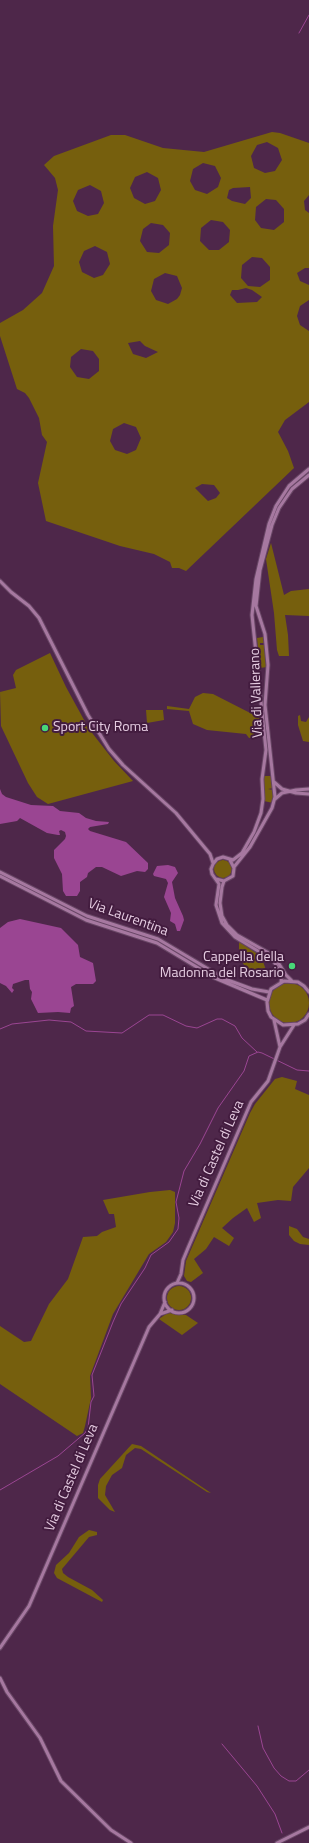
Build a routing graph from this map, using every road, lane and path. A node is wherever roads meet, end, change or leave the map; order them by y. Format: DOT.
graph roads {
  1 [pos="309,469"];
  2 [pos="309,476"];
  3 [pos="0,581"];
  4 [pos="274,782"];
  5 [pos="309,789"];
  6 [pos="291,792"];
  7 [pos="309,794"];
  8 [pos="275,800"];
  9 [pos="210,854"];
  10 [pos="219,858"];
  11 [pos="229,859"];
  12 [pos="213,864"];
  13 [pos="234,867"];
  14 [pos="0,872"];
  15 [pos="0,876"];
  16 [pos="216,879"];
  17 [pos="224,881"];
  18 [pos="292,980"];
  19 [pos="281,982"];
  20 [pos="269,992"];
  21 [pos="309,992"];
  22 [pos="267,1000"];
  23 [pos="309,1014"];
  24 [pos="274,1020"];
  25 [pos="294,1025"];
  26 [pos="280,1047"];
  27 [pos="181,1274"];
  28 [pos="177,1283"];
  29 [pos="185,1284"];
  30 [pos="165,1302"];
  31 [pos="172,1310"];
  32 [pos="160,1314"];
  33 [pos="0,1648"];
  34 [pos="0,1678"];
  35 [pos="309,1827"];
  36 [pos="131,1843"];
  37 [pos="277,1843"];
  1 -- 11 [label="street, Via di Vallerano"];
  2 -- 4 [label="street, Via di Vallerano"];
  3 -- 9 [label="street"];
  4 -- 6 [label="street"];
  4 -- 8 [label="street, Via di Vallerano"];
  5 -- 6 [label="street"];
  6 -- 7 [label="street"];
  6 -- 8 [label="street"];
  8 -- 13 [label="street, Via di Vallerano"];
  9 -- 10 [label="street"];
  9 -- 12 [label="street"];
  10 -- 11 [label="street"];
  10 -- 12 [label="street"];
  11 -- 13 [label="street"];
  12 -- 16 [label="street"];
  13 -- 17 [label="street, Via di Vallerano"];
  14 -- 20 [label="street, Via Laurentina"];
  15 -- 22 [label="street, Via Laurentina"];
  16 -- 17 [label="street"];
  16 -- 19 [label="street"];
  17 -- 18 [label="street, Via di Vallerano"];
  18 -- 19 [label="street"];
  18 -- 21 [label="street"];
  19 -- 20 [label="street"];
  20 -- 22 [label="street"];
  22 -- 24 [label="street"];
  23 -- 25 [label="street"];
  24 -- 25 [label="street"];
  24 -- 26 [label="street"];
  25 -- 26 [label="street"];
  26 -- 27 [label="street, Via di Castel di Leva"];
  27 -- 28 [label="street, Via di Castel di Leva"];
  27 -- 29 [label="street"];
  28 -- 29 [label="street"];
  28 -- 30 [label="street"];
  29 -- 31 [label="street"];
  30 -- 31 [label="street"];
  30 -- 32 [label="street, Via di Castel di Leva"];
  31 -- 32 [label="street"];
  32 -- 33 [label="street, Via di Castel di Leva"];
  34 -- 36 [label="street"];
  35 -- 37 [label="street"];
}
